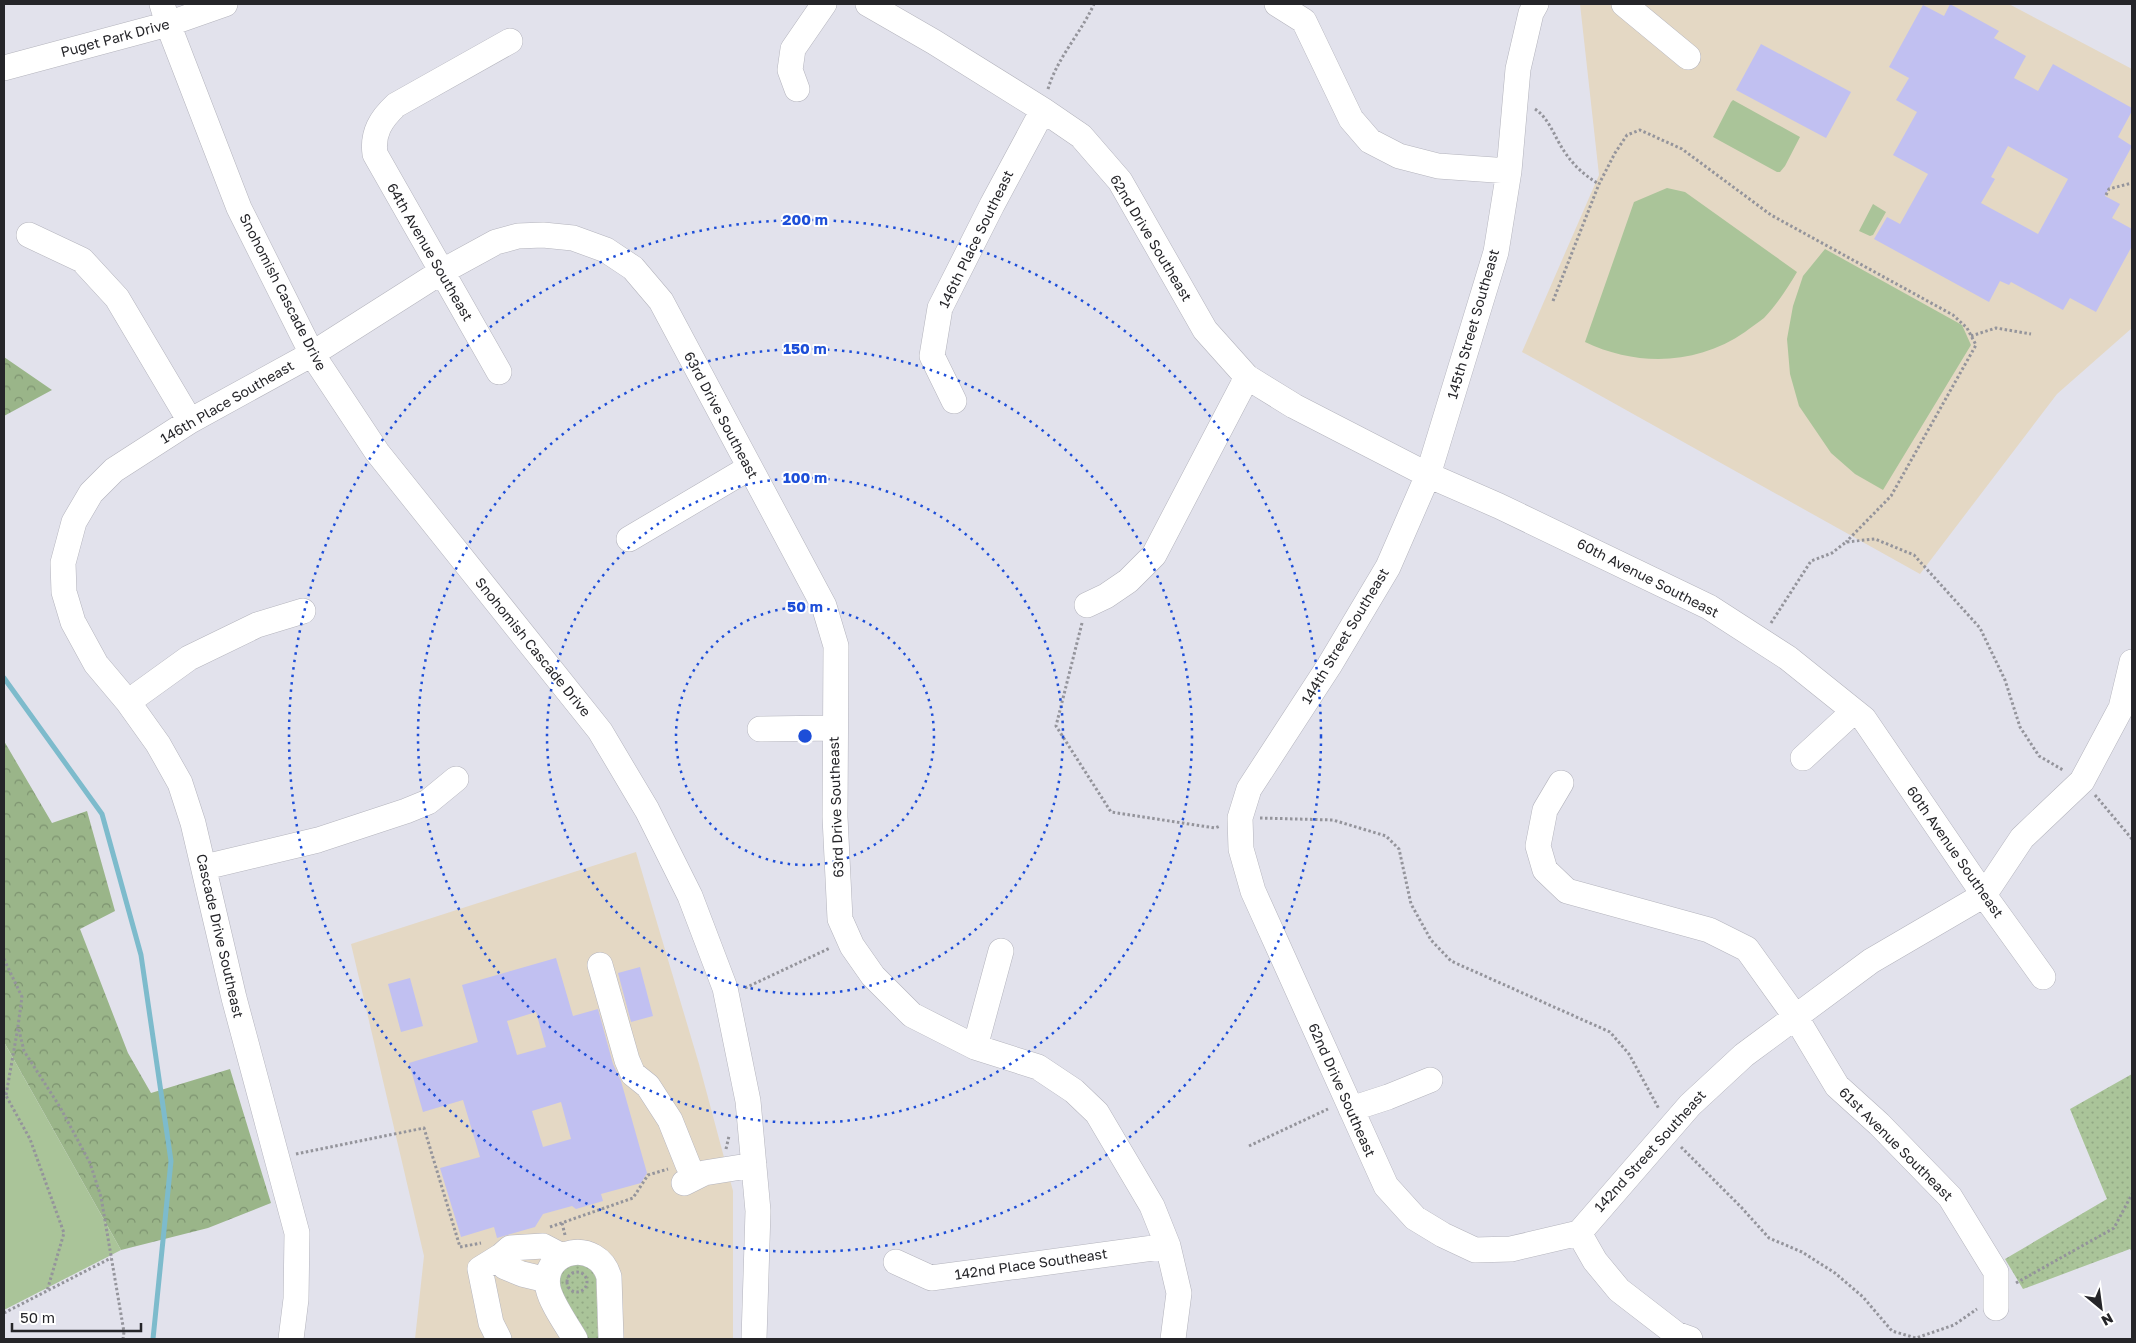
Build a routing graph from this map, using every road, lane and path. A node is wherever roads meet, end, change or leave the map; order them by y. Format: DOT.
graph roads {
  1 [pos="225,4"];
  2 [pos="824,4"];
  3 [pos="868,4"];
  4 [pos="1094,4"];
  5 [pos="1277,4"];
  6 [pos="1536,4"];
  7 [pos="1624,4"];
  8 [pos="165,14"];
  9 [pos="510,41"];
  10 [pos="1688,57"];
  11 [pos="4,68"];
  12 [pos="797,89"];
  13 [pos="1516,96"];
  14 [pos="1043,110"];
  15 [pos="1510,171"];
  16 [pos="2132,183"];
  17 [pos="1599,184"];
  18 [pos="2106,195"];
  19 [pos="30,235"];
  20 [pos="543,235"];
  21 [pos="441,272"];
  22 [pos="1554,301"];
  23 [pos="2031,334"];
  24 [pos="1971,336"];
  25 [pos="312,354"];
  26 [pos="499,372"];
  27 [pos="1247,377"];
  28 [pos="954,401"];
  29 [pos="190,421"];
  30 [pos="749,468"];
  31 [pos="1428,475"];
  32 [pos="629,539"];
  33 [pos="1846,542"];
  34 [pos="62,563"];
  35 [pos="1087,606"];
  36 [pos="303,611"];
  37 [pos="1760,640"];
  38 [pos="2132,662"];
  39 [pos="128,702"];
  40 [pos="1854,711"];
  41 [pos="834,728"];
  42 [pos="760,729"];
  43 [pos="1803,758"];
  44 [pos="456,779"];
  45 [pos="2082,780"];
  46 [pos="1561,783"];
  47 [pos="1249,789"];
  48 [pos="1240,818"];
  49 [pos="2132,840"];
  50 [pos="204,867"];
  51 [pos="1984,895"];
  52 [pos="849,940"];
  53 [pos="1000,951"];
  54 [pos="4,959"];
  55 [pos="600,965"];
  56 [pos="2044,977"];
  57 [pos="726,997"];
  58 [pos="1795,1016"];
  59 [pos="18,1026"];
  60 [pos="976,1047"];
  61 [pos="1430,1080"];
  62 [pos="5,1094"];
  63 [pos="1351,1109"];
  64 [pos="1666,1132"];
  65 [pos="751,1136"];
  66 [pos="1249,1146"];
  67 [pos="276,1152"];
  68 [pos="718,1153"];
  69 [pos="754,1165"];
  70 [pos="689,1174"];
  71 [pos="2132,1194"];
  72 [pos="544,1230"];
  73 [pos="1579,1233"];
  74 [pos="1168,1246"];
  75 [pos="495,1249"];
  76 [pos="562,1256"];
  77 [pos="111,1258"];
  78 [pos="896,1262"];
  79 [pos="547,1280"];
  80 [pos="571,1290"];
  81 [pos="47,1291"];
  82 [pos="1996,1302"];
  83 [pos="4,1313"];
  84 [pos="123,1339"];
  85 [pos="291,1339"];
  86 [pos="499,1339"];
  87 [pos="575,1339"];
  88 [pos="611,1339"];
  89 [pos="754,1339"];
  90 [pos="1172,1339"];
  91 [pos="1690,1339"];
  1 -- 8 [label="street, Puget Park Drive"];
  2 -- 12 [label="street"];
  3 -- 14 [label="street, 62nd Drive Southeast"];
  4 -- 14 [label="path"];
  5 -- 15 [label="street"];
  6 -- 13 [label="street"];
  7 -- 10 [label="street"];
  8 -- 11 [label="street, Puget Park Drive"];
  8 -- 25 [label="street, Snohomish Cascade Drive"];
  9 -- 21 [label="street, 64th Avenue Southeast"];
  13 -- 15 [label="street"];
  13 -- 17 [label="path"];
  14 -- 27 [label="street, 62nd Drive Southeast"];
  14 -- 28 [label="street, 146th Place Southeast"];
  15 -- 31 [label="street, 145th Street Southeast"];
  16 -- 18 [label="path"];
  17 -- 22 [label="path"];
  17 -- 24 [label="path"];
  19 -- 29 [label="street"];
  20 -- 21 [label="street, 146th Place Southeast"];
  20 -- 30 [label="street, 63rd Drive Southeast"];
  21 -- 25 [label="street, 146th Place Southeast"];
  21 -- 26 [label="street, 64th Avenue Southeast"];
  23 -- 24 [label="path"];
  24 -- 33 [label="path"];
  25 -- 29 [label="street, 146th Place Southeast"];
  25 -- 57 [label="street, Snohomish Cascade Drive"];
  27 -- 31 [label="street, 62nd Drive Southeast"];
  27 -- 35 [label="street"];
  29 -- 34 [label="street, 146th Place Southeast"];
  30 -- 32 [label="street"];
  30 -- 41 [label="street, 63rd Drive Southeast"];
  31 -- 37 [label="street, 60th Avenue Southeast"];
  31 -- 47 [label="street, 144th Street Southeast"];
  33 -- 37 [label="path"];
  33 -- 45 [label="path"];
  34 -- 39 [label="street, Cascade Drive Southeast"];
  35 -- 48 [label="path"];
  36 -- 39 [label="street"];
  37 -- 40 [label="street, 60th Avenue Southeast"];
  38 -- 45 [label="street"];
  39 -- 50 [label="street, Cascade Drive Southeast"];
  40 -- 43 [label="street"];
  40 -- 51 [label="street, 60th Avenue Southeast"];
  41 -- 42 [label="street"];
  41 -- 52 [label="street, 63rd Drive Southeast"];
  44 -- 50 [label="street"];
  45 -- 49 [label="path"];
  45 -- 51 [label="street"];
  46 -- 58 [label="street, 61st Avenue Southeast"];
  47 -- 48 [label="street, 62nd Drive Southeast"];
  48 -- 63 [label="street, 62nd Drive Southeast"];
  48 -- 64 [label="path"];
  50 -- 67 [label="street, Cascade Drive Southeast"];
  51 -- 56 [label="street, 60th Avenue Southeast"];
  51 -- 58 [label="street, 142nd Street Southeast"];
  52 -- 57 [label="path"];
  52 -- 60 [label="street, 63rd Drive Southeast"];
  53 -- 60 [label="street"];
  54 -- 59 [label="path"];
  55 -- 70 [label="street"];
  57 -- 65 [label="street, Snohomish Cascade Drive"];
  58 -- 64 [label="street, 142nd Street Southeast"];
  58 -- 82 [label="street, 61st Avenue Southeast"];
  59 -- 62 [label="path"];
  59 -- 77 [label="path"];
  60 -- 74 [label="street, 63rd Drive Southeast"];
  61 -- 63 [label="street"];
  62 -- 81 [label="path"];
  63 -- 66 [label="path"];
  63 -- 73 [label="street, 62nd Drive Southeast"];
  64 -- 73 [label="street, 142nd Street Southeast"];
  64 -- 82 [label="path"];
  65 -- 68 [label="path"];
  65 -- 69 [label="street, Snohomish Cascade Drive"];
  67 -- 75 [label="path"];
  67 -- 85 [label="street, Cascade Drive Southeast"];
  69 -- 70 [label="street"];
  69 -- 89 [label="street, Snohomish Cascade Drive"];
  70 -- 72 [label="path"];
  71 -- 82 [label="path"];
  73 -- 91 [label="street"];
  74 -- 78 [label="street, 142nd Place Southeast"];
  74 -- 90 [label="street, 63rd Drive Southeast"];
  75 -- 76 [label="street"];
  75 -- 79 [label="street"];
  75 -- 86 [label="street"];
  76 -- 79 [label="street"];
  76 -- 88 [label="street"];
  77 -- 81 [label="path"];
  77 -- 84 [label="path"];
  79 -- 87 [label="street"];
  80 -- 80 [label="path"];
  81 -- 83 [label="path"];
}
